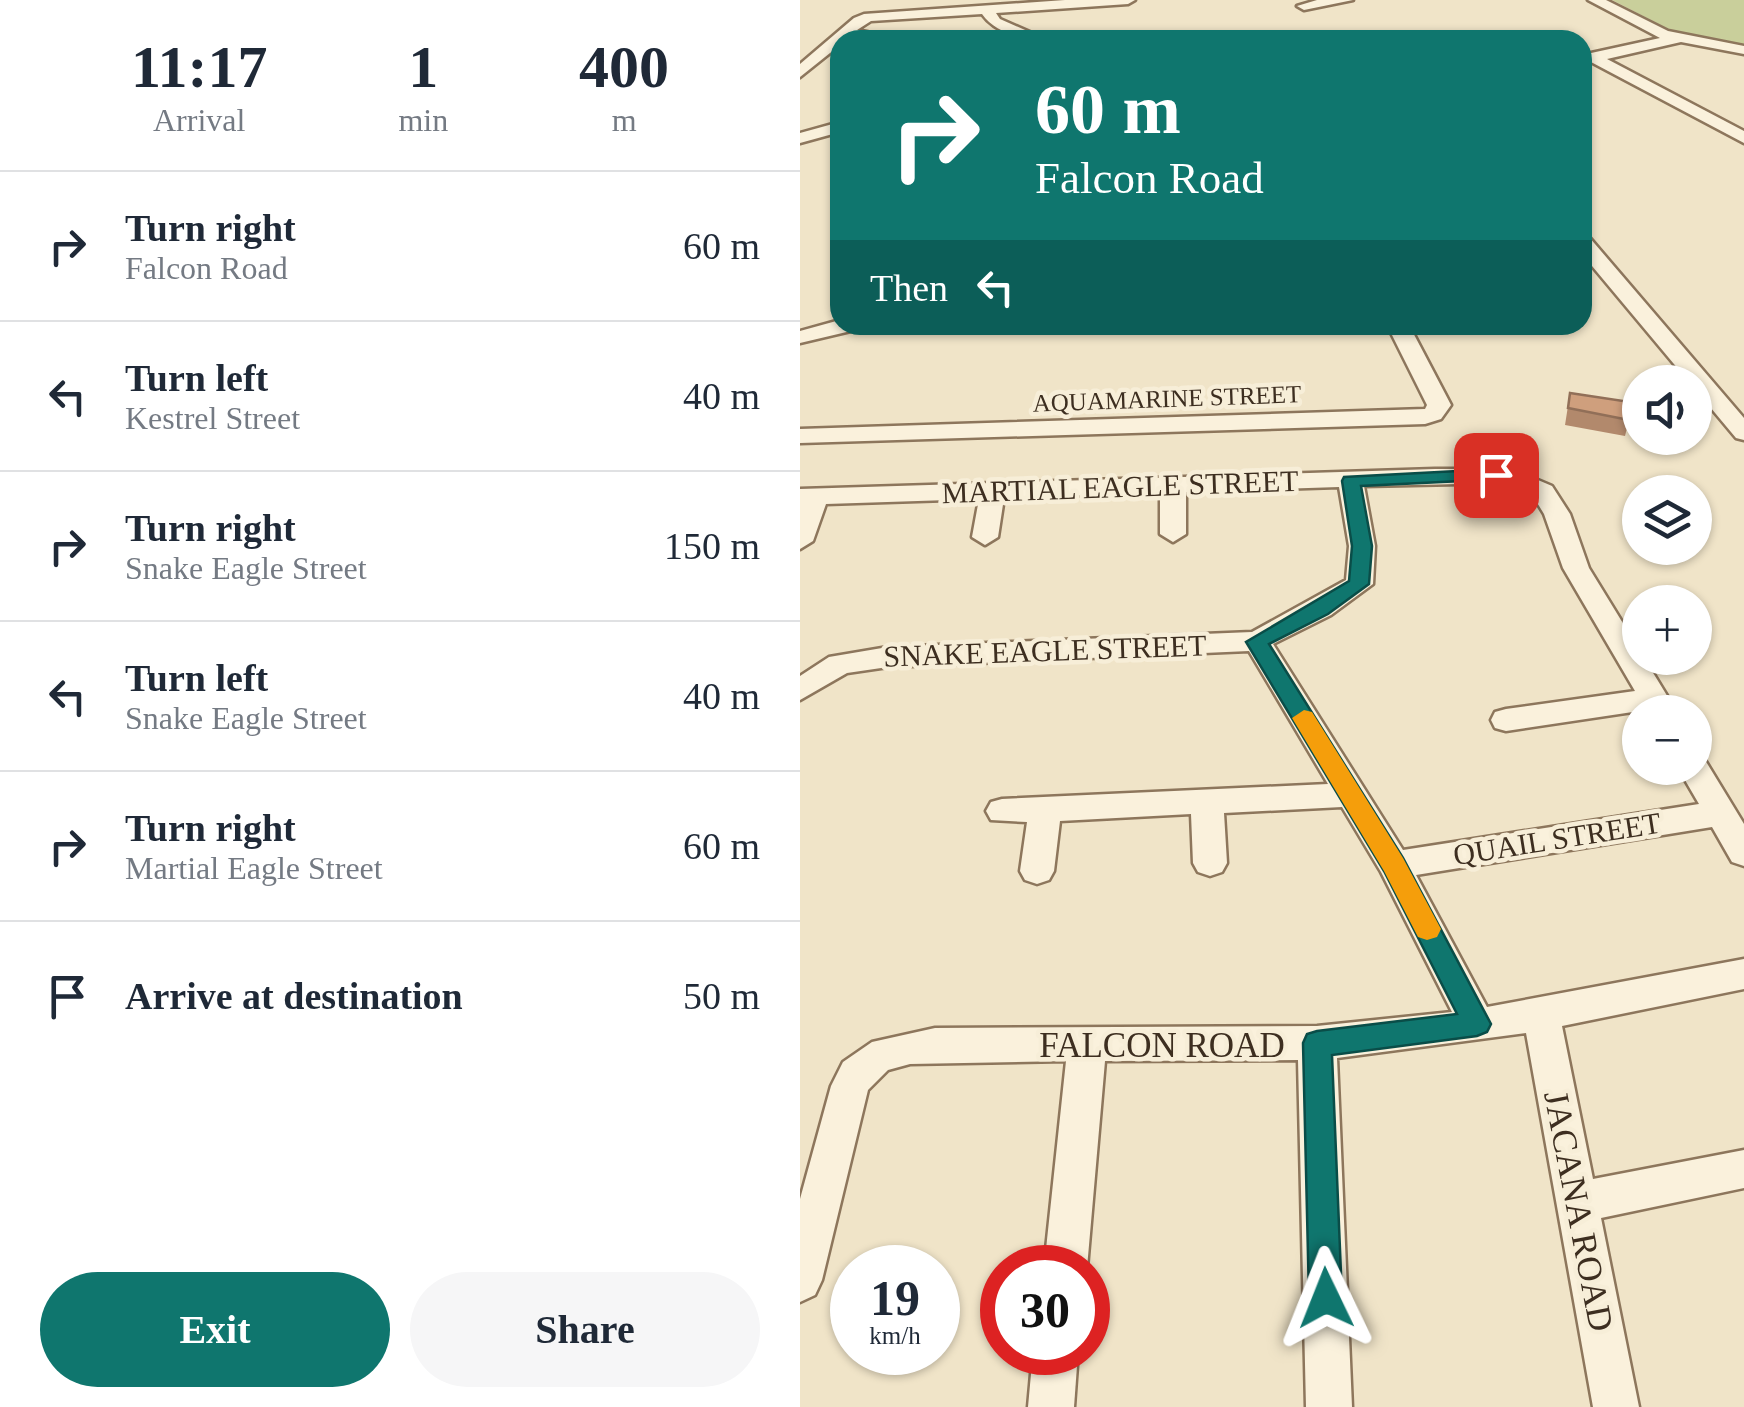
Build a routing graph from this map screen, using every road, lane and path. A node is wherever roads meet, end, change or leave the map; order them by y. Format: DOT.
graph roads {
  1 [pos="1128,0"];
  2 [pos="1346,0"];
  3 [pos="1596,0"];
  4 [pos="1096,2"];
  5 [pos="931,6"];
  6 [pos="1304,6"];
  7 [pos="986,10"];
  8 [pos="1116,19"];
  9 [pos="850,30"];
  10 [pos="1016,30"];
  11 [pos="1677,39"];
  12 [pos="830,47"];
  13 [pos="1744,50"];
  14 [pos="1592,58"];
  15 [pos="1592,61"];
  16 [pos="800,72"];
  17 [pos="830,130"];
  18 [pos="800,138"];
  19 [pos="1744,138"];
  20 [pos="1592,253"];
  21 [pos="830,329"];
  22 [pos="1403,335"];
  23 [pos="800,337"];
  24 [pos="1744,433"];
  25 [pos="800,436"];
  26 [pos="1351,481"];
  27 [pos="1173,485"];
  28 [pos="993,491"];
  29 [pos="808,497"];
  30 [pos="1173,534"];
  31 [pos="986,537"];
  32 [pos="800,541"];
  33 [pos="1256,642"];
  34 [pos="800,690"];
  35 [pos="1651,695"];
  36 [pos="1622,709"];
  37 [pos="1506,720"];
  38 [pos="1704,785"];
  39 [pos="1352,795"];
  40 [pos="1207,803"];
  41 [pos="1045,808"];
  42 [pos="1002,811"];
  43 [pos="1720,813"];
  44 [pos="1744,853"];
  45 [pos="1210,863"];
  46 [pos="1394,865"];
  47 [pos="1036,871"];
  48 [pos="1744,974"];
  49 [pos="1542,1014"];
  50 [pos="1477,1024"];
  51 [pos="1317,1043"];
  52 [pos="1087,1046"];
  53 [pos="1744,1169"];
  54 [pos="1578,1202"];
  55 [pos="1067,1245"];
  56 [pos="800,1280"];
  57 [pos="1054,1375"];
  58 [pos="1051,1407"];
  59 [pos="1330,1407"];
  60 [pos="1616,1407"];
  1 -- 4 [label="street"];
  2 -- 6 [label="street"];
  3 -- 11 [label="street"];
  4 -- 7 [label="street"];
  4 -- 8 [label="street"];
  5 -- 7 [label="street"];
  5 -- 9 [label="street"];
  7 -- 10 [label="street"];
  11 -- 13 [label="street"];
  11 -- 14 [label="street"];
  12 -- 16 [label="street"];
  15 -- 19 [label="street"];
  17 -- 18 [label="street"];
  20 -- 24 [label="street"];
  21 -- 23 [label="street"];
  22 -- 25 [label="street, AQUAMARINE STREET"];
  26 -- 27 [label="street, MARTIAL EAGLE STREET"];
  26 -- 33 [label="street, SNAKE EAGLE STREET"];
  26 -- 35 [label="street, MARTIAL EAGLE STREET"];
  27 -- 28 [label="street, MARTIAL EAGLE STREET"];
  27 -- 30 [label="street"];
  28 -- 29 [label="street, MARTIAL EAGLE STREET"];
  28 -- 31 [label="street"];
  29 -- 32 [label="street"];
  33 -- 34 [label="street, SNAKE EAGLE STREET"];
  33 -- 39 [label="street"];
  36 -- 37 [label="street"];
  38 -- 43 [label="street"];
  39 -- 40 [label="street"];
  39 -- 46 [label="street"];
  40 -- 41 [label="street"];
  40 -- 45 [label="street"];
  41 -- 42 [label="street"];
  41 -- 47 [label="street"];
  43 -- 44 [label="street"];
  43 -- 46 [label="street, QUAIL STREET"];
  46 -- 50 [label="street"];
  48 -- 49 [label="street, FALCON ROAD"];
  49 -- 50 [label="street, FALCON ROAD"];
  49 -- 54 [label="street, JACANA ROAD"];
  50 -- 51 [label="street, FALCON ROAD"];
  51 -- 52 [label="street, FALCON ROAD"];
  51 -- 59 [label="street"];
  52 -- 55 [label="street"];
  52 -- 56 [label="street, FALCON ROAD"];
  53 -- 54 [label="street"];
  54 -- 60 [label="street, JACANA ROAD"];
  57 -- 58 [label="street"];
}
